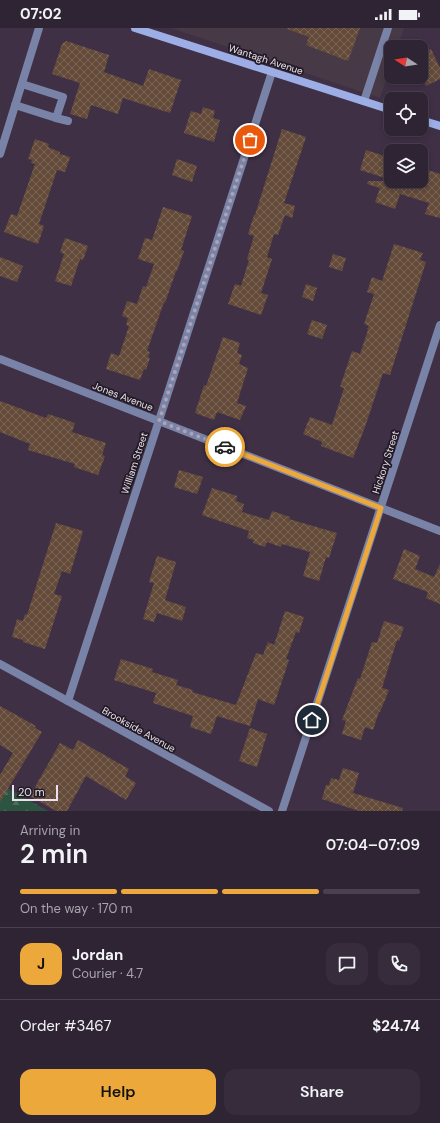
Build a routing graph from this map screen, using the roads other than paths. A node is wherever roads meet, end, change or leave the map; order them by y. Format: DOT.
graph roads {
  1 [pos="39,28"];
  2 [pos="135,28"];
  3 [pos="388,28"];
  4 [pos="272,72"];
  5 [pos="22,84"];
  6 [pos="364,101"];
  7 [pos="15,105"];
  8 [pos="384,108"];
  9 [pos="56,118"];
  10 [pos="68,121"];
  11 [pos="428,122"];
  12 [pos="440,126"];
  13 [pos="0,154"];
  14 [pos="440,325"];
  15 [pos="0,359"];
  16 [pos="159,421"];
  17 [pos="381,508"];
  18 [pos="440,531"];
  19 [pos="0,664"];
  20 [pos="68,701"];
  21 [pos="269,811"];
  22 [pos="282,811"];
  1 -- 5 [label="street"];
  2 -- 4 [label="main road, Wantagh Avenue"];
  3 -- 6 [label="street"];
  4 -- 6 [label="main road, Wantagh Avenue"];
  4 -- 16 [label="street, William Street"];
  5 -- 7 [label="street"];
  5 -- 9 [label="street"];
  6 -- 8 [label="main road, Wantagh Avenue"];
  7 -- 9 [label="street"];
  7 -- 13 [label="street"];
  9 -- 10 [label="street"];
  11 -- 12 [label="main road"];
  14 -- 17 [label="street, Hickory Street"];
  15 -- 16 [label="street, Jones Avenue"];
  16 -- 17 [label="street, Jones Avenue"];
  16 -- 20 [label="street, William Street"];
  17 -- 18 [label="street, Jones Avenue"];
  17 -- 22 [label="street, Hickory Street"];
  19 -- 20 [label="street, Brookside Avenue"];
  20 -- 21 [label="street, Brookside Avenue"];
}
